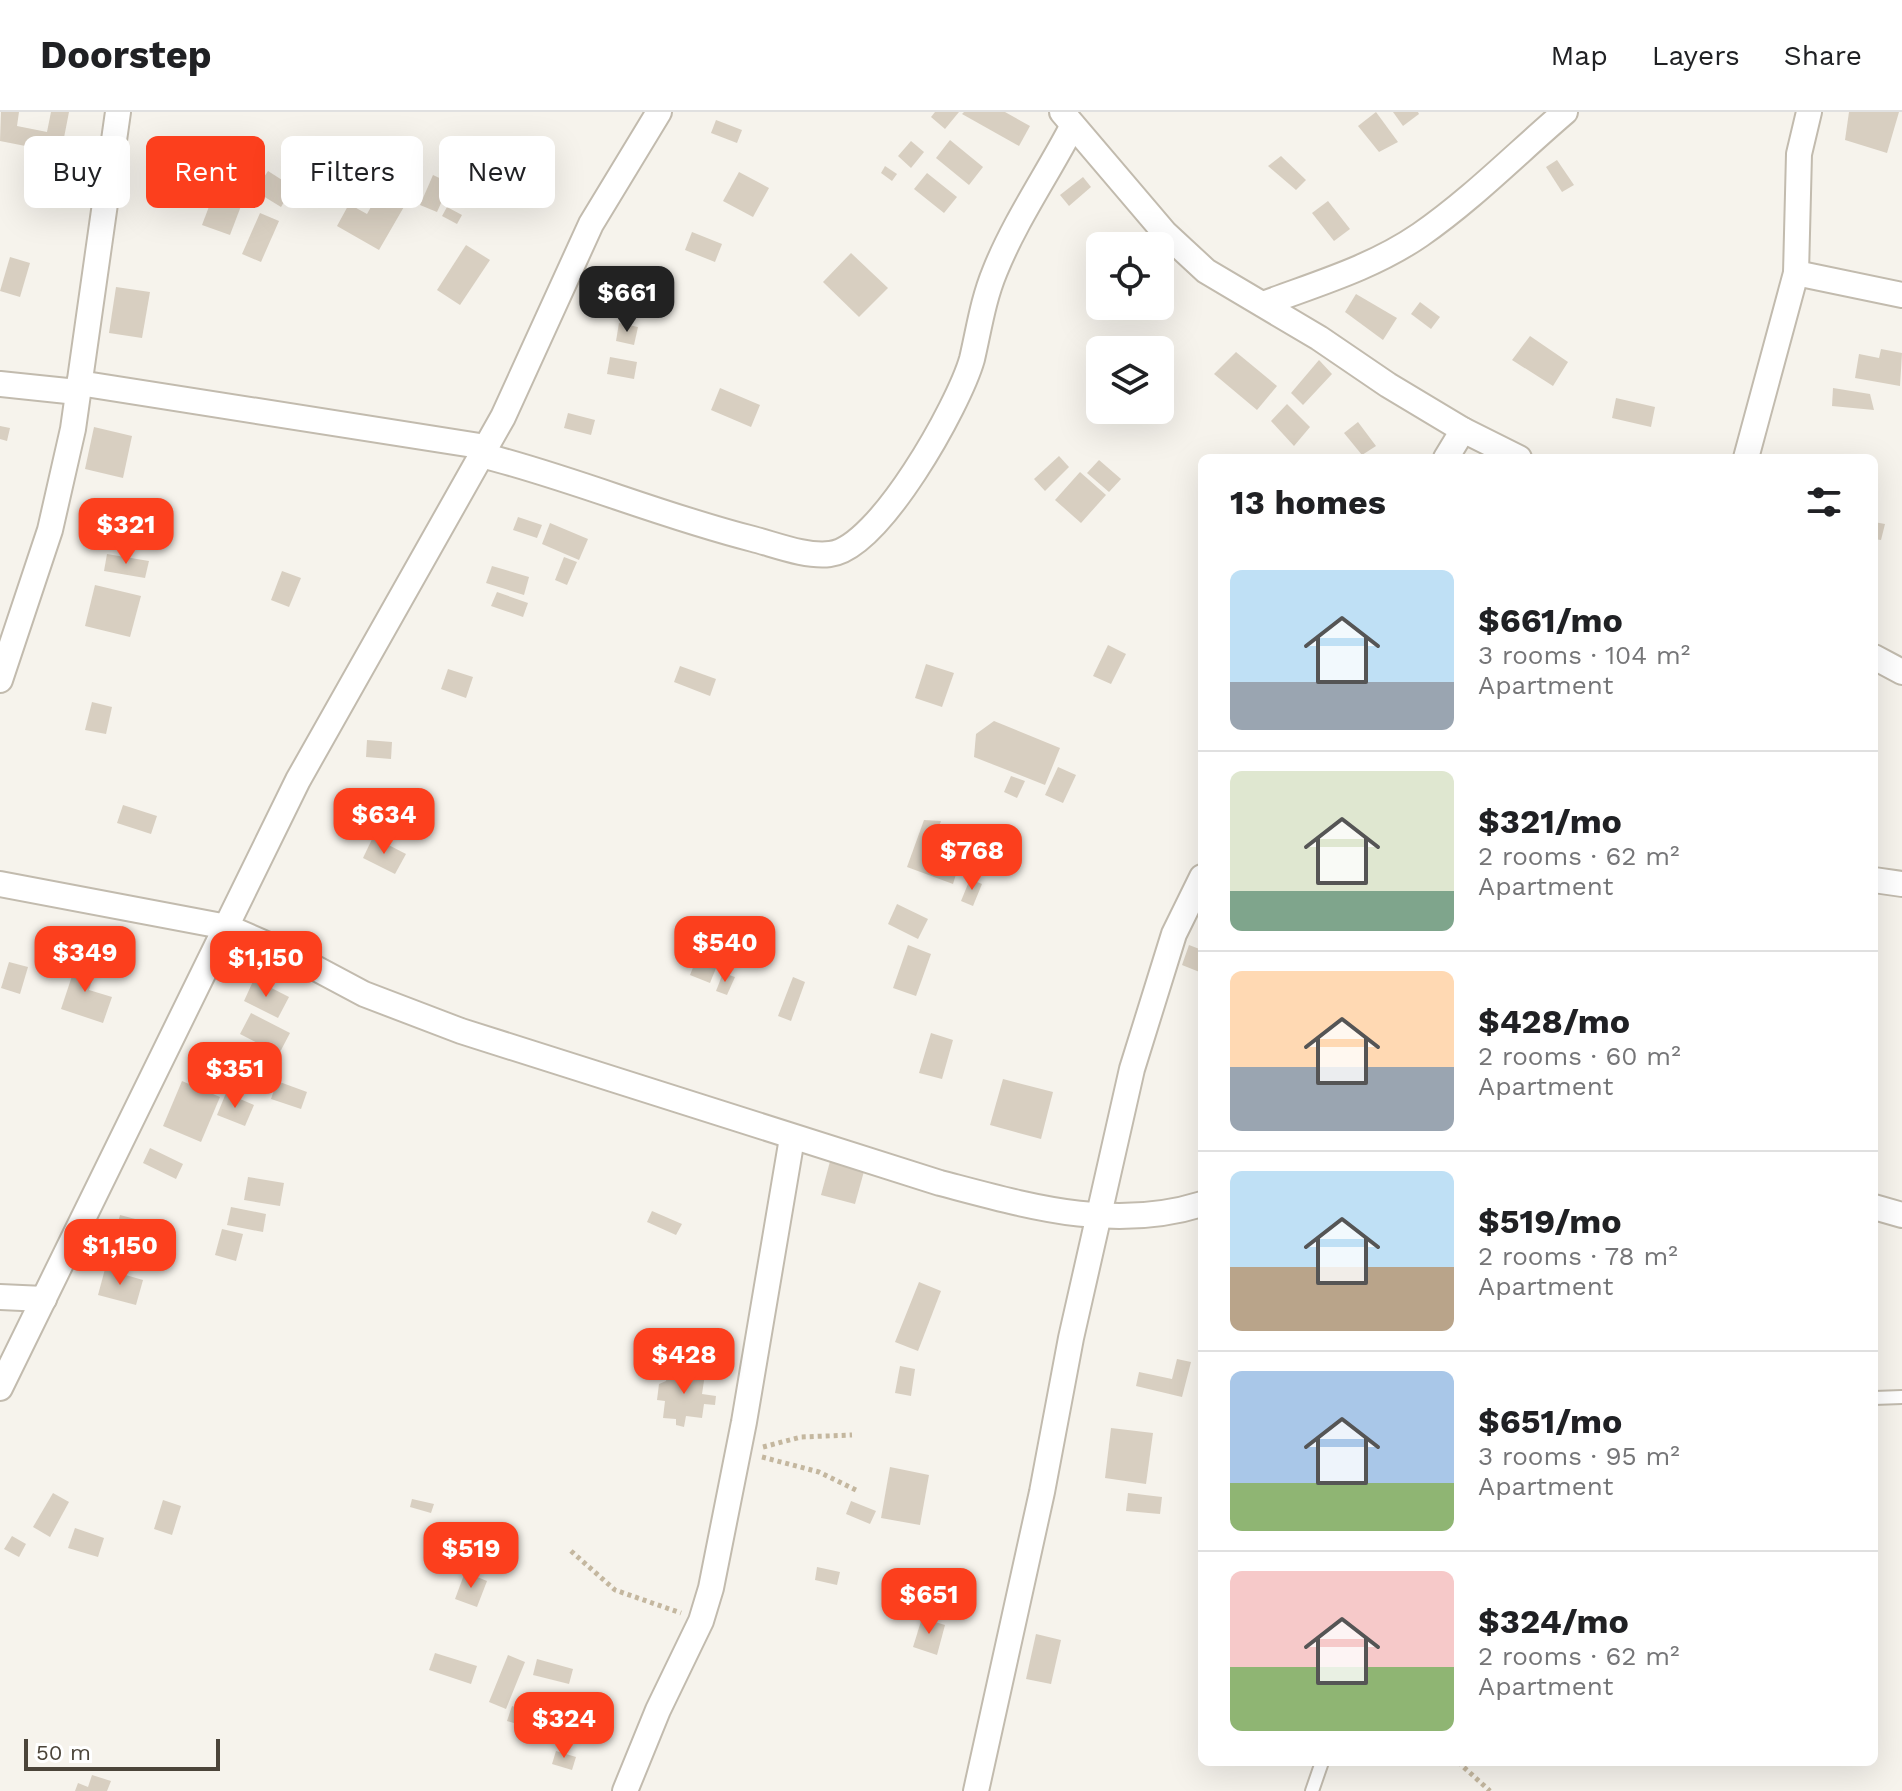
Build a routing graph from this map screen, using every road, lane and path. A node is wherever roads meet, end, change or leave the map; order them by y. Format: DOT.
graph roads {
  1 [pos="118,112"];
  2 [pos="659,112"];
  3 [pos="1565,112"];
  4 [pos="1809,112"];
  5 [pos="1067,120"];
  6 [pos="1796,273"];
  7 [pos="1902,295"];
  8 [pos="1263,304"];
  9 [pos="0,384"];
  10 [pos="78,388"];
  11 [pos="1463,430"];
  12 [pos="484,451"];
  13 [pos="1448,454"];
  14 [pos="1511,454"];
  15 [pos="1747,454"];
  16 [pos="1878,659"];
  17 [pos="1902,672"];
  18 [pos="0,680"];
  19 [pos="1878,881"];
  20 [pos="0,884"];
  21 [pos="1902,884"];
  22 [pos="1198,886"];
  23 [pos="227,927"];
  24 [pos="792,1138"];
  25 [pos="1198,1205"];
  26 [pos="1878,1208"];
  27 [pos="1902,1215"];
  28 [pos="1098,1217"];
  29 [pos="0,1297"];
  30 [pos="44,1299"];
  31 [pos="3,1377"];
  32 [pos="1902,1397"];
  33 [pos="1878,1398"];
  34 [pos="852,1435"];
  35 [pos="743,1457"];
  36 [pos="856,1490"];
  37 [pos="571,1551"];
  38 [pos="701,1621"];
  39 [pos="1321,1766"];
  40 [pos="1462,1766"];
  41 [pos="631,1785"];
  42 [pos="976,1791"];
  43 [pos="1312,1791"];
  44 [pos="1490,1791"];
  1 -- 10 [label="street"];
  2 -- 12 [label="street"];
  3 -- 8 [label="street"];
  4 -- 6 [label="street"];
  5 -- 8 [label="street"];
  5 -- 12 [label="street"];
  6 -- 7 [label="street"];
  6 -- 15 [label="street"];
  8 -- 11 [label="street"];
  9 -- 10 [label="street"];
  10 -- 12 [label="street"];
  10 -- 18 [label="street"];
  11 -- 13 [label="street"];
  11 -- 14 [label="street"];
  12 -- 23 [label="street"];
  16 -- 17 [label="street"];
  19 -- 21 [label="street"];
  20 -- 23 [label="street"];
  22 -- 28 [label="street"];
  23 -- 24 [label="street"];
  23 -- 30 [label="street"];
  24 -- 28 [label="street"];
  24 -- 35 [label="street"];
  25 -- 28 [label="street"];
  26 -- 27 [label="street"];
  28 -- 42 [label="street"];
  29 -- 30 [label="street"];
  30 -- 31 [label="street"];
  32 -- 33 [label="lane"];
  34 -- 35 [label="path"];
  35 -- 36 [label="path"];
  35 -- 38 [label="street"];
  37 -- 38 [label="path"];
  38 -- 41 [label="street"];
  39 -- 43 [label="lane"];
  40 -- 44 [label="path"];
}
